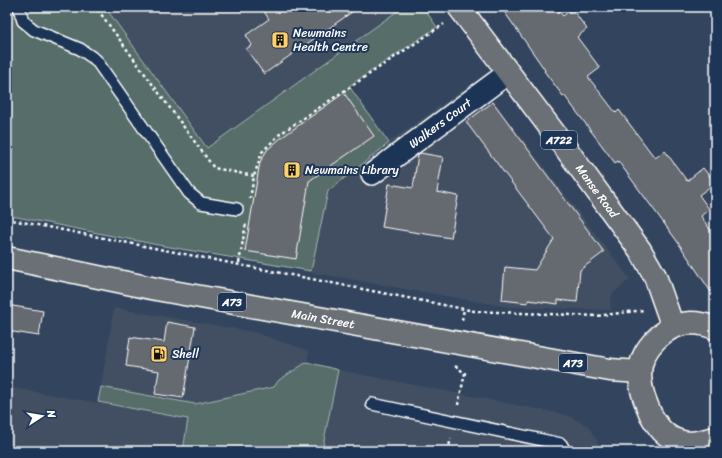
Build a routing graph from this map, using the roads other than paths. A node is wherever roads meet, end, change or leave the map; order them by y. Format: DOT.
graph roads {
  1 [pos="19,7"];
  2 [pos="461,9"];
  3 [pos="508,73"];
  4 [pos="372,174"];
  5 [pos="237,209"];
  6 [pos="7,258"];
  7 [pos="670,317"];
  8 [pos="715,328"];
  9 [pos="640,372"];
  10 [pos="372,404"];
  11 [pos="703,444"];
  12 [pos="565,451"];
  1 -- 5 [label="lane"];
  2 -- 3 [label="main road, Manse Road / A722"];
  3 -- 4 [label="street, Walkers Court"];
  3 -- 7 [label="main road, Manse Road / A722"];
  6 -- 9 [label="main road, Main Street / A73"];
  7 -- 8 [label="main road"];
  7 -- 9 [label="main road"];
  9 -- 11 [label="main road"];
  10 -- 12 [label="lane"];
}
